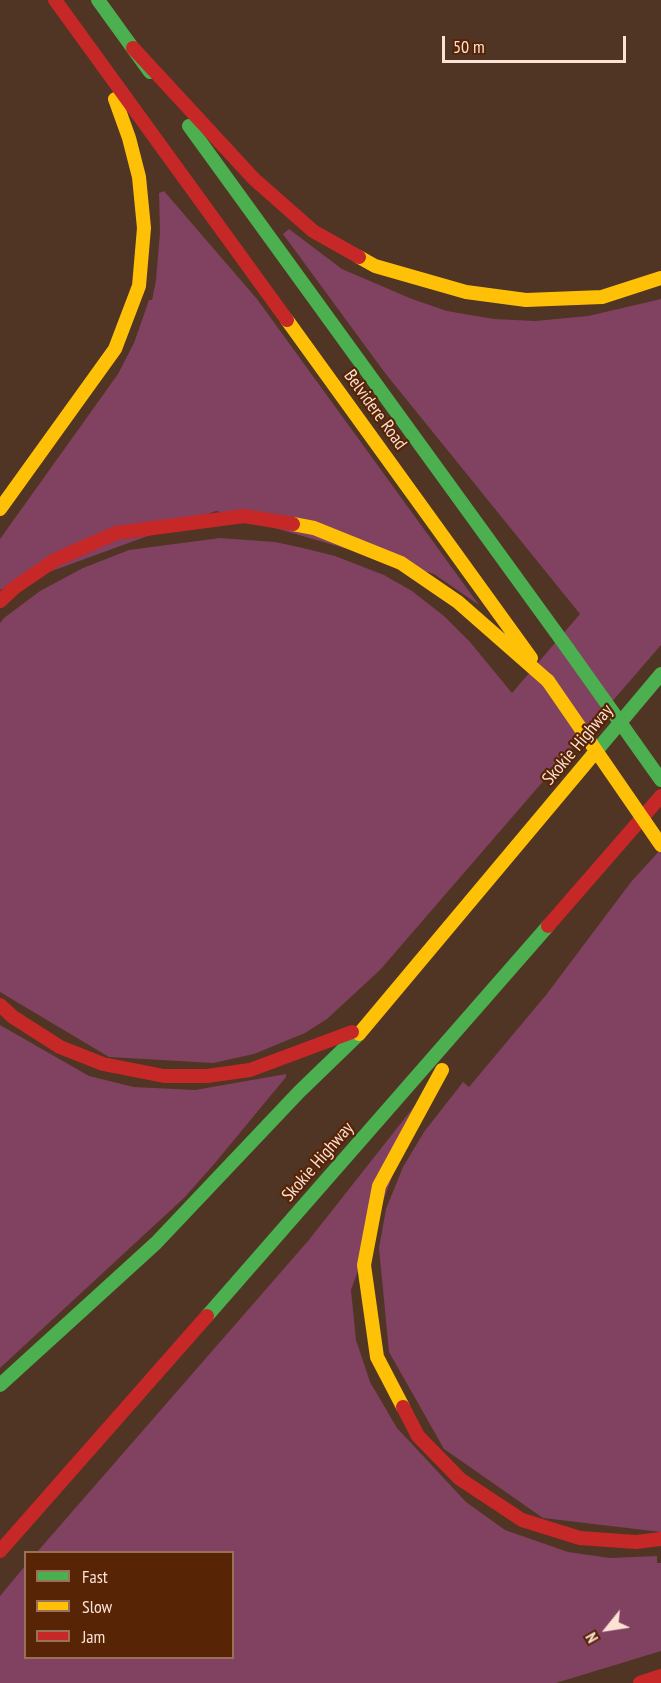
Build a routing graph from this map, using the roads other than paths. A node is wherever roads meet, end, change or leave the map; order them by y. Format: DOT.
graph roads {
  1 [pos="56,0"];
  2 [pos="98,0"];
  3 [pos="133,48"];
  4 [pos="104,66"];
  5 [pos="661,278"];
  6 [pos="0,509"];
  7 [pos="0,601"];
  8 [pos="661,674"];
  9 [pos="548,681"];
  10 [pos="661,780"];
  11 [pos="661,796"];
  12 [pos="661,845"];
  13 [pos="481,1004"];
  14 [pos="0,1005"];
  15 [pos="368,1026"];
  16 [pos="0,1385"];
  17 [pos="661,1539"];
  18 [pos="0,1551"];
  19 [pos="661,1676"];
  20 [pos="640,1683"];
  1 -- 4 [label="main road, Belvidere Road"];
  2 -- 3 [label="main road, Belvidere Road"];
  3 -- 5 [label="main road"];
  3 -- 10 [label="main road, Belvidere Road, bridge"];
  4 -- 6 [label="main road"];
  4 -- 9 [label="main road, Belvidere Road"];
  7 -- 9 [label="main road"];
  8 -- 15 [label="main road, Skokie Highway"];
  9 -- 12 [label="main road, Belvidere Road, bridge"];
  11 -- 13 [label="main road, Skokie Highway"];
  13 -- 17 [label="main road"];
  13 -- 18 [label="main road, Skokie Highway"];
  14 -- 15 [label="main road"];
  15 -- 16 [label="main road, Skokie Highway"];
  19 -- 20 [label="main road"];
}
